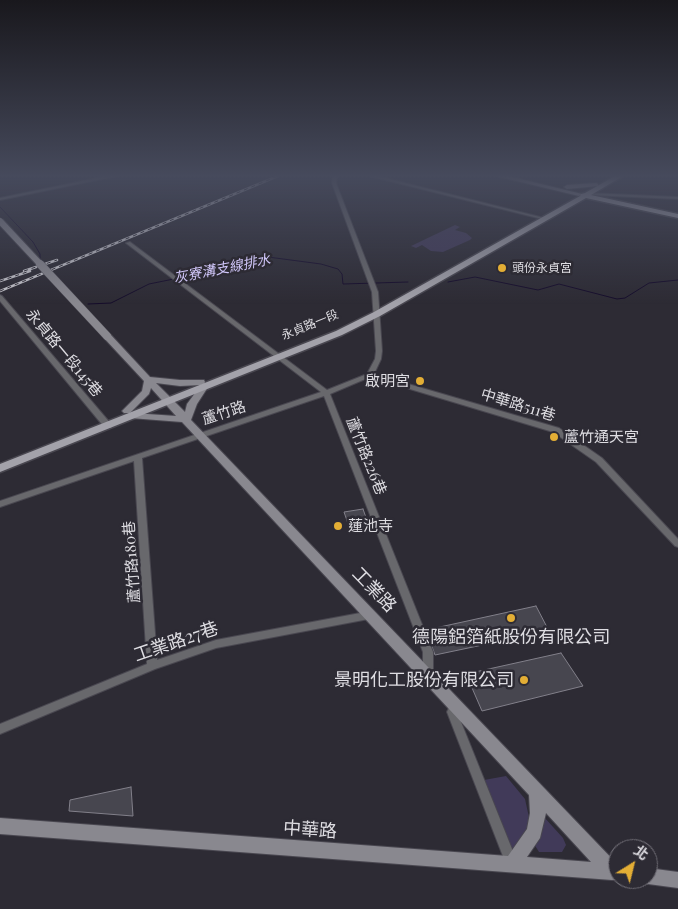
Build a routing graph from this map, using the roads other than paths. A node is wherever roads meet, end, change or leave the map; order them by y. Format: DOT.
graph roads {
  1 [pos="348,218"];
  2 [pos="542,218"];
  3 [pos="0,221"];
  4 [pos="128,242"];
  5 [pos="0,296"];
  6 [pos="377,311"];
  7 [pos="275,356"];
  8 [pos="370,375"];
  9 [pos="149,379"];
  10 [pos="203,384"];
  11 [pos="326,393"];
  12 [pos="168,398"];
  13 [pos="130,413"];
  14 [pos="186,420"];
  15 [pos="106,423"];
  16 [pos="201,435"];
  17 [pos="138,457"];
  18 [pos="0,462"];
  19 [pos="0,468"];
  20 [pos="0,504"];
  21 [pos="678,544"];
  22 [pos="370,615"];
  23 [pos="152,666"];
  24 [pos="428,675"];
  25 [pos="456,704"];
  26 [pos="0,729"];
  27 [pos="536,789"];
  28 [pos="0,826"];
  29 [pos="512,864"];
  30 [pos="608,865"];
  31 [pos="608,871"];
  32 [pos="658,877"];
  33 [pos="678,880"];
  1 -- 6 [label="street"];
  2 -- 6 [label="main road, 永貞路一段"];
  3 -- 9 [label="street, 工業路, bridge"];
  4 -- 7 [label="street"];
  5 -- 15 [label="street, 永貞路一段145巷"];
  6 -- 7 [label="main road, 永貞路一段"];
  6 -- 8 [label="street"];
  7 -- 10 [label="main road, 永貞路一段"];
  7 -- 11 [label="street"];
  8 -- 11 [label="street, 蘆竹路"];
  8 -- 21 [label="street, 中華路511巷"];
  9 -- 10 [label="street"];
  9 -- 12 [label="street, 工業路"];
  9 -- 13 [label="street"];
  10 -- 12 [label="main road, 永貞路一段"];
  10 -- 14 [label="street"];
  11 -- 16 [label="street, 蘆竹路"];
  11 -- 24 [label="street, 蘆竹路226巷"];
  12 -- 13 [label="main road, 永貞路一段"];
  12 -- 14 [label="street, 工業路"];
  13 -- 14 [label="street"];
  13 -- 15 [label="main road, 永貞路一段"];
  14 -- 16 [label="street, 工業路"];
  15 -- 18 [label="main road, 永貞路一段"];
  15 -- 19 [label="main road, 永貞路一段"];
  16 -- 17 [label="street, 蘆竹路"];
  16 -- 22 [label="street, 工業路"];
  17 -- 20 [label="street, 蘆竹路"];
  17 -- 23 [label="street, 蘆竹路180巷"];
  22 -- 23 [label="street, 工業路27巷"];
  22 -- 24 [label="street, 工業路"];
  23 -- 26 [label="street, 工業路27巷"];
  24 -- 25 [label="street, 工業路"];
  25 -- 27 [label="street, 工業路"];
  25 -- 29 [label="street"];
  27 -- 29 [label="street"];
  27 -- 30 [label="street, 工業路"];
  28 -- 29 [label="street, 中華路"];
  29 -- 31 [label="street, 中華路"];
  32 -- 33 [label="street"];
}
